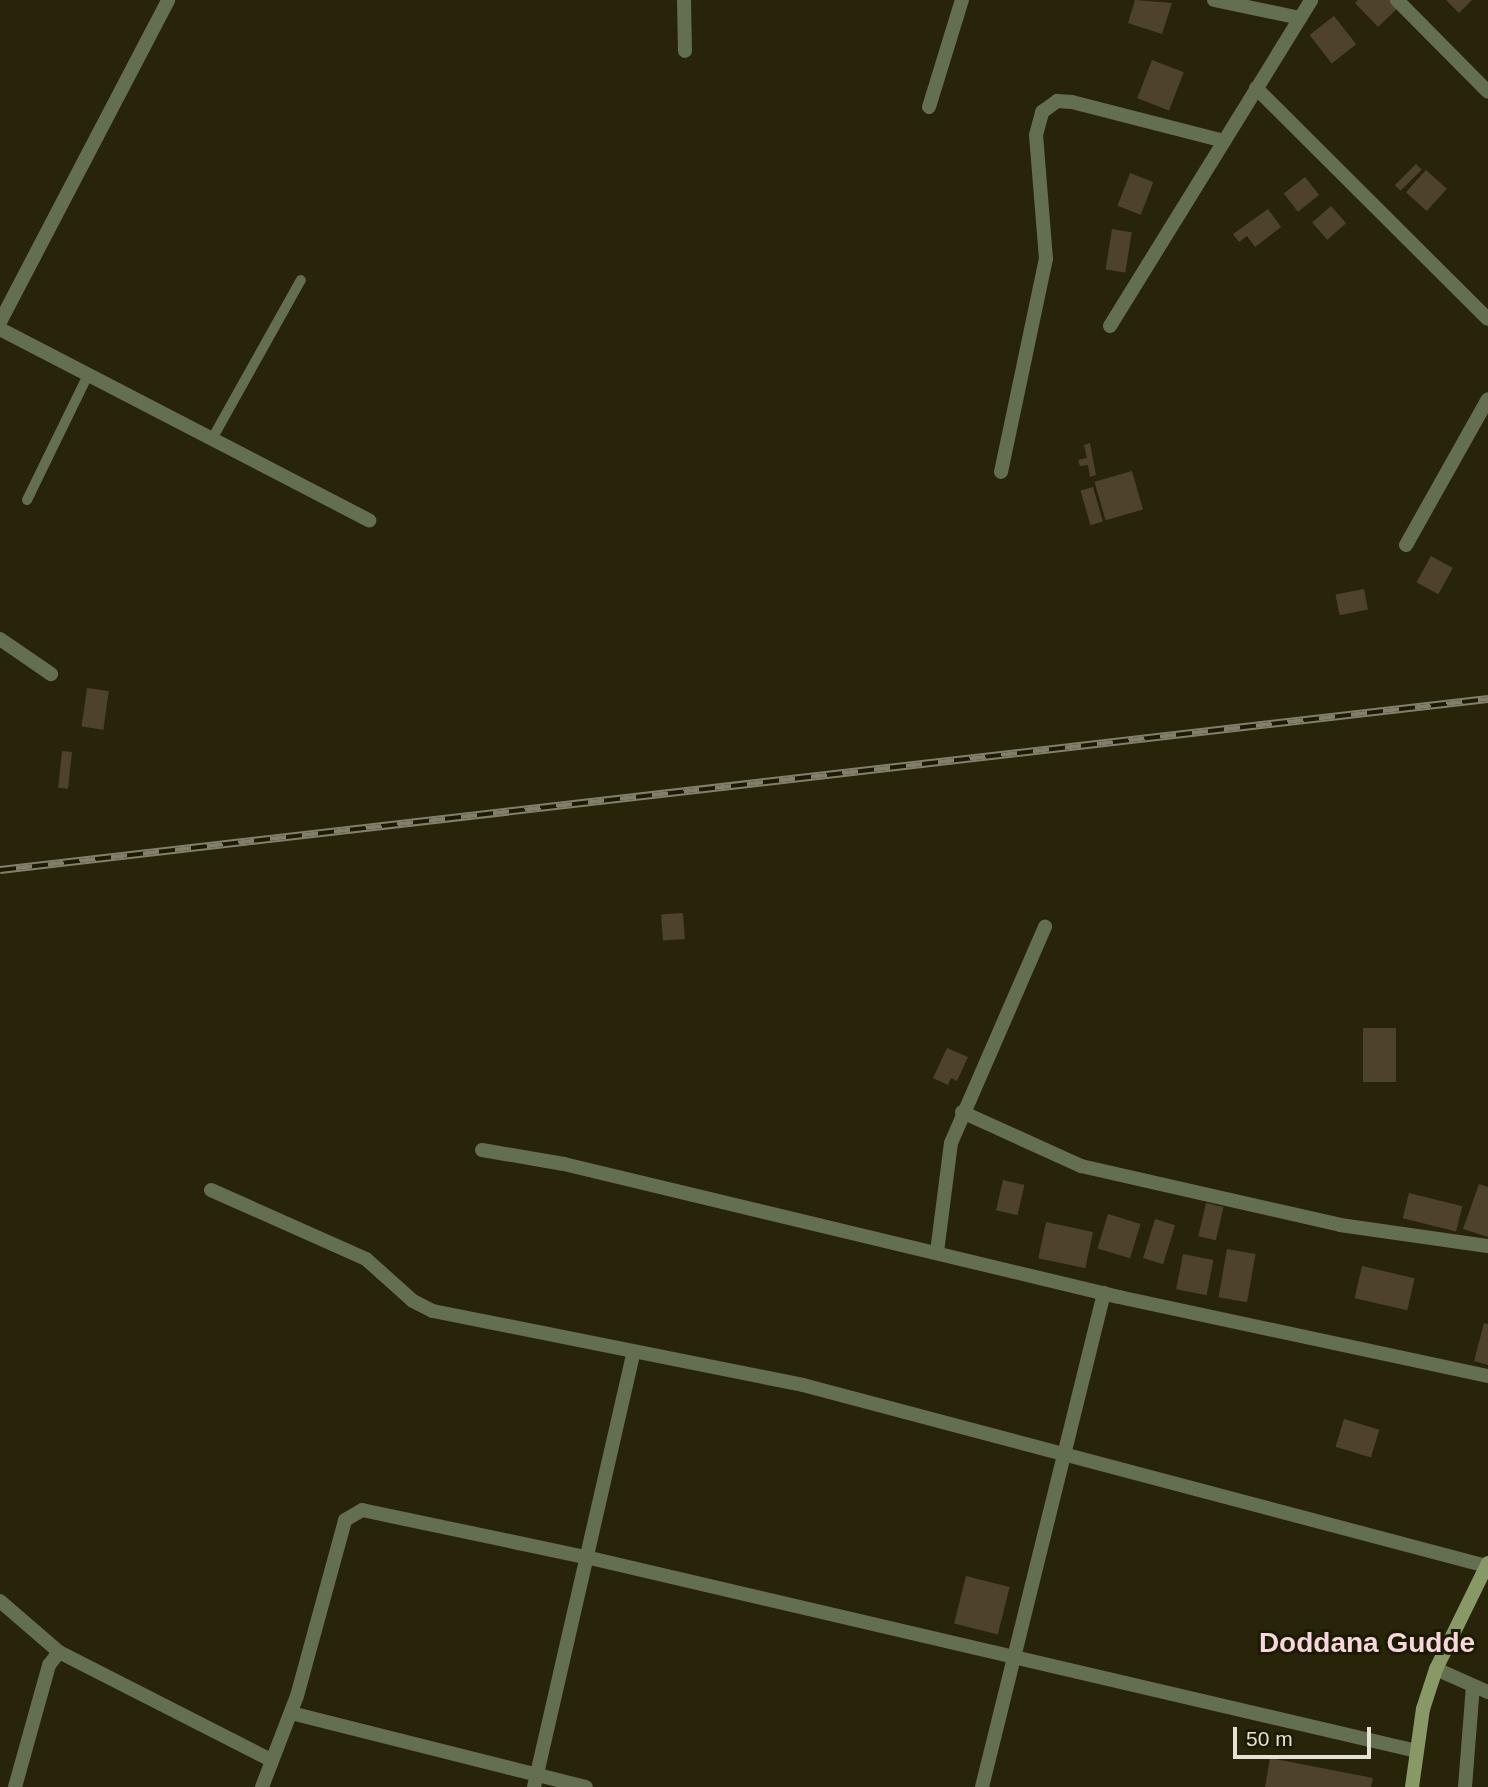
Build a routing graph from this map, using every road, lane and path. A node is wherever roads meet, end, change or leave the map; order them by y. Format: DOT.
graph roads {
  1 [pos="168,0"];
  2 [pos="684,0"];
  3 [pos="962,0"];
  4 [pos="1214,0"];
  5 [pos="1311,0"];
  6 [pos="1397,0"];
  7 [pos="1300,18"];
  8 [pos="685,51"];
  9 [pos="1256,88"];
  10 [pos="1488,92"];
  11 [pos="929,107"];
  12 [pos="1224,141"];
  13 [pos="301,281"];
  14 [pos="1488,320"];
  15 [pos="0,322"];
  16 [pos="1110,326"];
  17 [pos="0,329"];
  18 [pos="88,375"];
  19 [pos="1488,399"];
  20 [pos="212,439"];
  21 [pos="1000,472"];
  22 [pos="27,499"];
  23 [pos="369,520"];
  24 [pos="1406,545"];
  25 [pos="0,639"];
  26 [pos="51,674"];
  27 [pos="1045,927"];
  28 [pos="962,1112"];
  29 [pos="482,1150"];
  30 [pos="211,1190"];
  31 [pos="1488,1246"];
  32 [pos="937,1252"];
  33 [pos="1104,1293"];
  34 [pos="634,1352"];
  35 [pos="1488,1376"];
  36 [pos="1064,1451"];
  37 [pos="590,1558"];
  38 [pos="1487,1564"];
  39 [pos="0,1601"];
  40 [pos="59,1652"];
  41 [pos="1012,1660"];
  42 [pos="1436,1669"];
  43 [pos="1473,1686"];
  44 [pos="1488,1692"];
  45 [pos="291,1713"];
  46 [pos="1417,1751"];
  47 [pos="269,1759"];
  48 [pos="535,1781"];
  49 [pos="15,1787"];
  50 [pos="262,1787"];
  51 [pos="586,1787"];
  52 [pos="982,1787"];
  53 [pos="1412,1787"];
  54 [pos="1465,1787"];
  1 -- 15 [label="street"];
  2 -- 8 [label="street"];
  3 -- 11 [label="street"];
  4 -- 7 [label="street"];
  5 -- 7 [label="street"];
  6 -- 10 [label="street"];
  7 -- 9 [label="street"];
  9 -- 12 [label="street"];
  9 -- 14 [label="street"];
  12 -- 16 [label="street"];
  12 -- 21 [label="street"];
  13 -- 20 [label="lane"];
  17 -- 18 [label="street"];
  18 -- 20 [label="street"];
  18 -- 22 [label="lane"];
  19 -- 24 [label="street"];
  20 -- 23 [label="street"];
  25 -- 26 [label="street"];
  27 -- 28 [label="street"];
  28 -- 31 [label="street"];
  28 -- 32 [label="street"];
  29 -- 32 [label="street"];
  30 -- 34 [label="street"];
  32 -- 33 [label="street"];
  33 -- 35 [label="street"];
  33 -- 36 [label="street"];
  34 -- 36 [label="street"];
  34 -- 37 [label="street"];
  36 -- 38 [label="street"];
  36 -- 41 [label="street"];
  37 -- 41 [label="street"];
  37 -- 45 [label="street"];
  37 -- 48 [label="street"];
  38 -- 42 [label="street"];
  39 -- 40 [label="street"];
  40 -- 47 [label="street"];
  40 -- 49 [label="street"];
  41 -- 46 [label="street"];
  41 -- 52 [label="street"];
  42 -- 43 [label="street"];
  42 -- 46 [label="street"];
  43 -- 44 [label="street"];
  43 -- 54 [label="street"];
  45 -- 47 [label="street"];
  45 -- 48 [label="street"];
  46 -- 53 [label="street"];
  47 -- 50 [label="street"];
  48 -- 51 [label="street"];
}
